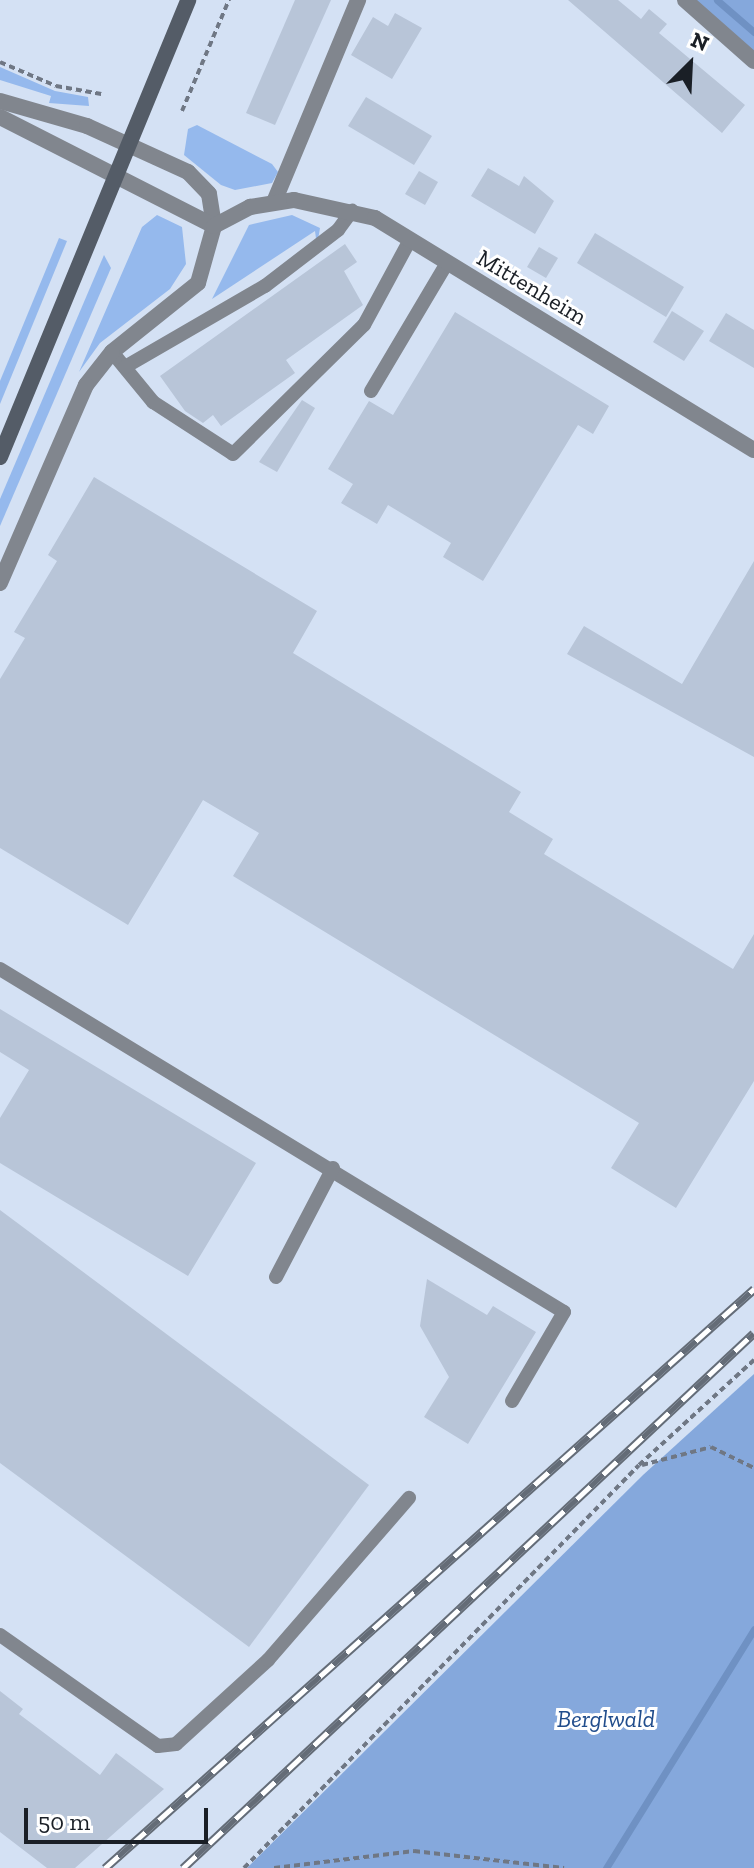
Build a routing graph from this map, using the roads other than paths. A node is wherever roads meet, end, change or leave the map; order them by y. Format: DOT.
graph roads {
  1 [pos="188,0"];
  2 [pos="358,0"];
  3 [pos="685,0"];
  4 [pos="754,61"];
  5 [pos="0,101"];
  6 [pos="0,117"];
  7 [pos="128,144"];
  8 [pos="114,177"];
  9 [pos="274,202"];
  10 [pos="352,211"];
  11 [pos="214,226"];
  12 [pos="410,240"];
  13 [pos="447,263"];
  14 [pos="112,352"];
  15 [pos="125,367"];
  16 [pos="371,391"];
  17 [pos="754,450"];
  18 [pos="0,457"];
  19 [pos="0,583"];
  20 [pos="0,969"];
  21 [pos="333,1168"];
  22 [pos="276,1277"];
  23 [pos="512,1401"];
  24 [pos="409,1498"];
  25 [pos="0,1635"];
  1 -- 7 [label="main road"];
  2 -- 9 [label="street"];
  3 -- 4 [label="street"];
  5 -- 7 [label="street"];
  6 -- 8 [label="street"];
  7 -- 8 [label="main road"];
  7 -- 11 [label="street"];
  8 -- 11 [label="street"];
  8 -- 18 [label="main road"];
  9 -- 10 [label="street, Mittenheim"];
  9 -- 11 [label="street, Mittenheim"];
  10 -- 12 [label="street, Mittenheim"];
  10 -- 15 [label="lane"];
  11 -- 14 [label="street"];
  12 -- 13 [label="street, Mittenheim"];
  12 -- 15 [label="lane"];
  13 -- 16 [label="lane"];
  13 -- 17 [label="street, Mittenheim"];
  14 -- 15 [label="lane"];
  14 -- 19 [label="street"];
  20 -- 21 [label="lane"];
  21 -- 22 [label="lane"];
  21 -- 23 [label="lane"];
  24 -- 25 [label="lane"];
}
